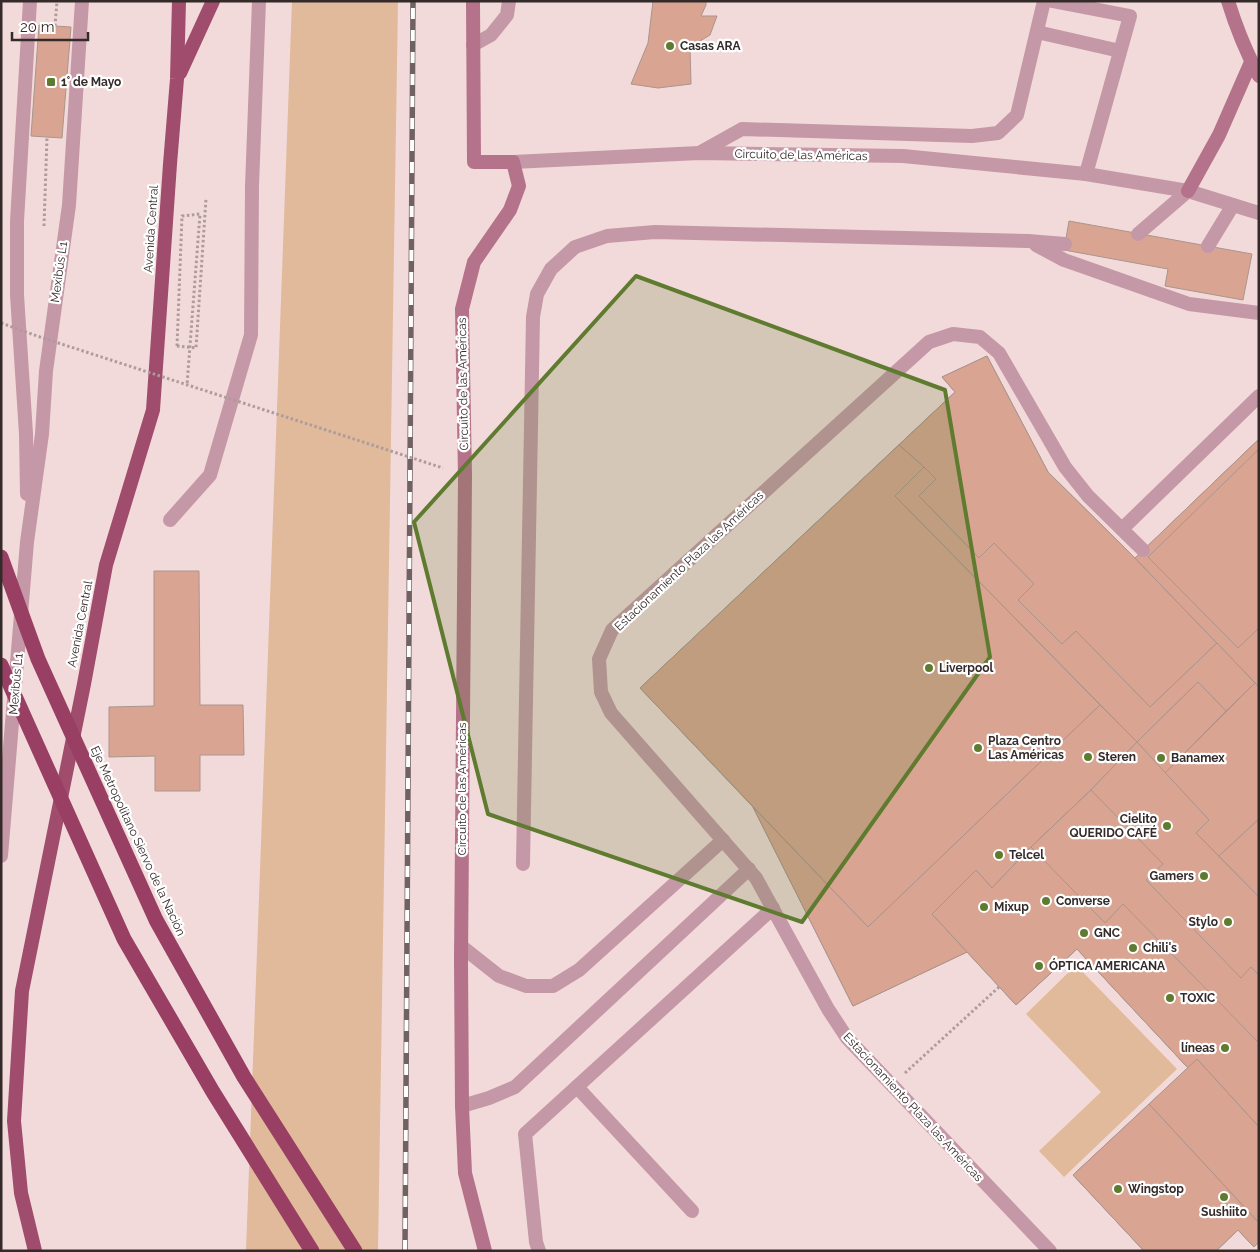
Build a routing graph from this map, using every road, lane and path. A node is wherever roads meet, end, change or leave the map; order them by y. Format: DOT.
graph roads {
  1 [pos="30,1"];
  2 [pos="57,1"];
  3 [pos="82,1"];
  4 [pos="179,1"];
  5 [pos="213,1"];
  6 [pos="259,1"];
  7 [pos="473,1"];
  8 [pos="509,1"];
  9 [pos="1044,1"];
  10 [pos="1052,1"];
  11 [pos="1228,1"];
  12 [pos="55,26"];
  13 [pos="1037,32"];
  14 [pos="473,45"];
  15 [pos="1120,51"];
  16 [pos="1251,62"];
  17 [pos="1259,76"];
  18 [pos="177,79"];
  19 [pos="47,137"];
  20 [pos="699,153"];
  21 [pos="513,162"];
  22 [pos="1086,174"];
  23 [pos="1188,191"];
  24 [pos="206,199"];
  25 [pos="1233,205"];
  26 [pos="1259,213"];
  27 [pos="44,233"];
  28 [pos="1138,234"];
  29 [pos="1028,241"];
  30 [pos="1064,244"];
  31 [pos="1208,246"];
  32 [pos="1259,313"];
  33 [pos="1,322"];
  34 [pos="187,385"];
  35 [pos="1259,396"];
  36 [pos="443,468"];
  37 [pos="170,520"];
  38 [pos="1122,530"];
  39 [pos="27,542"];
  40 [pos="1143,550"];
  41 [pos="1,557"];
  42 [pos="1,665"];
  43 [pos="723,840"];
  44 [pos="1,856"];
  45 [pos="523,864"];
  46 [pos="749,869"];
  47 [pos="773,908"];
  48 [pos="461,946"];
  49 [pos="999,987"];
  50 [pos="891,1085"];
  51 [pos="577,1087"];
  52 [pos="462,1106"];
  53 [pos="692,1211"];
  54 [pos="36,1251"];
  55 [pos="312,1251"];
  56 [pos="355,1251"];
  57 [pos="484,1251"];
  58 [pos="539,1251"];
  59 [pos="1050,1251"];
  1 -- 39 [label="street, Mexibús L1"];
  2 -- 12 [label="path"];
  3 -- 39 [label="street, Mexibús L1"];
  4 -- 18 [label="highway, Avenida Central"];
  5 -- 18 [label="highway"];
  6 -- 37 [label="street"];
  7 -- 14 [label="main road"];
  8 -- 14 [label="street"];
  9 -- 13 [label="street"];
  10 -- 15 [label="street"];
  11 -- 16 [label="main road"];
  13 -- 15 [label="street"];
  13 -- 20 [label="street"];
  14 -- 21 [label="main road"];
  15 -- 22 [label="street"];
  16 -- 17 [label="main road"];
  16 -- 23 [label="main road"];
  18 -- 54 [label="highway, Avenida Central"];
  19 -- 27 [label="path"];
  20 -- 21 [label="street, Circuito de las Américas"];
  20 -- 22 [label="street, Circuito de las Américas"];
  21 -- 48 [label="main road, Circuito de las Américas"];
  22 -- 23 [label="street, Circuito de las Américas"];
  23 -- 25 [label="street, Circuito de las Américas"];
  23 -- 28 [label="street"];
  24 -- 34 [label="path, bridge"];
  25 -- 26 [label="street, Circuito de las Américas"];
  25 -- 31 [label="street"];
  29 -- 30 [label="street"];
  29 -- 32 [label="street"];
  29 -- 45 [label="street"];
  33 -- 34 [label="path, bridge"];
  34 -- 36 [label="path, bridge"];
  35 -- 38 [label="street"];
  38 -- 40 [label="street, Estacionamiento Plaza las Américas"];
  38 -- 43 [label="street, Estacionamiento Plaza las Américas"];
  39 -- 44 [label="street, Mexibús L1"];
  41 -- 56 [label="highway, Eje Metropolitano Siervo de la Nación, bridge"];
  42 -- 55 [label="highway, bridge"];
  43 -- 46 [label="street, Estacionamiento Plaza las Américas"];
  43 -- 48 [label="street"];
  46 -- 47 [label="street, Estacionamiento Plaza las Américas"];
  46 -- 52 [label="street"];
  47 -- 50 [label="street, Estacionamiento Plaza las Américas"];
  47 -- 51 [label="street"];
  48 -- 52 [label="main road, Circuito de las Américas"];
  49 -- 50 [label="path"];
  50 -- 59 [label="street, Estacionamiento Plaza las Américas"];
  51 -- 53 [label="street"];
  51 -- 58 [label="street"];
  52 -- 57 [label="main road, Circuito de las Américas"];
}
